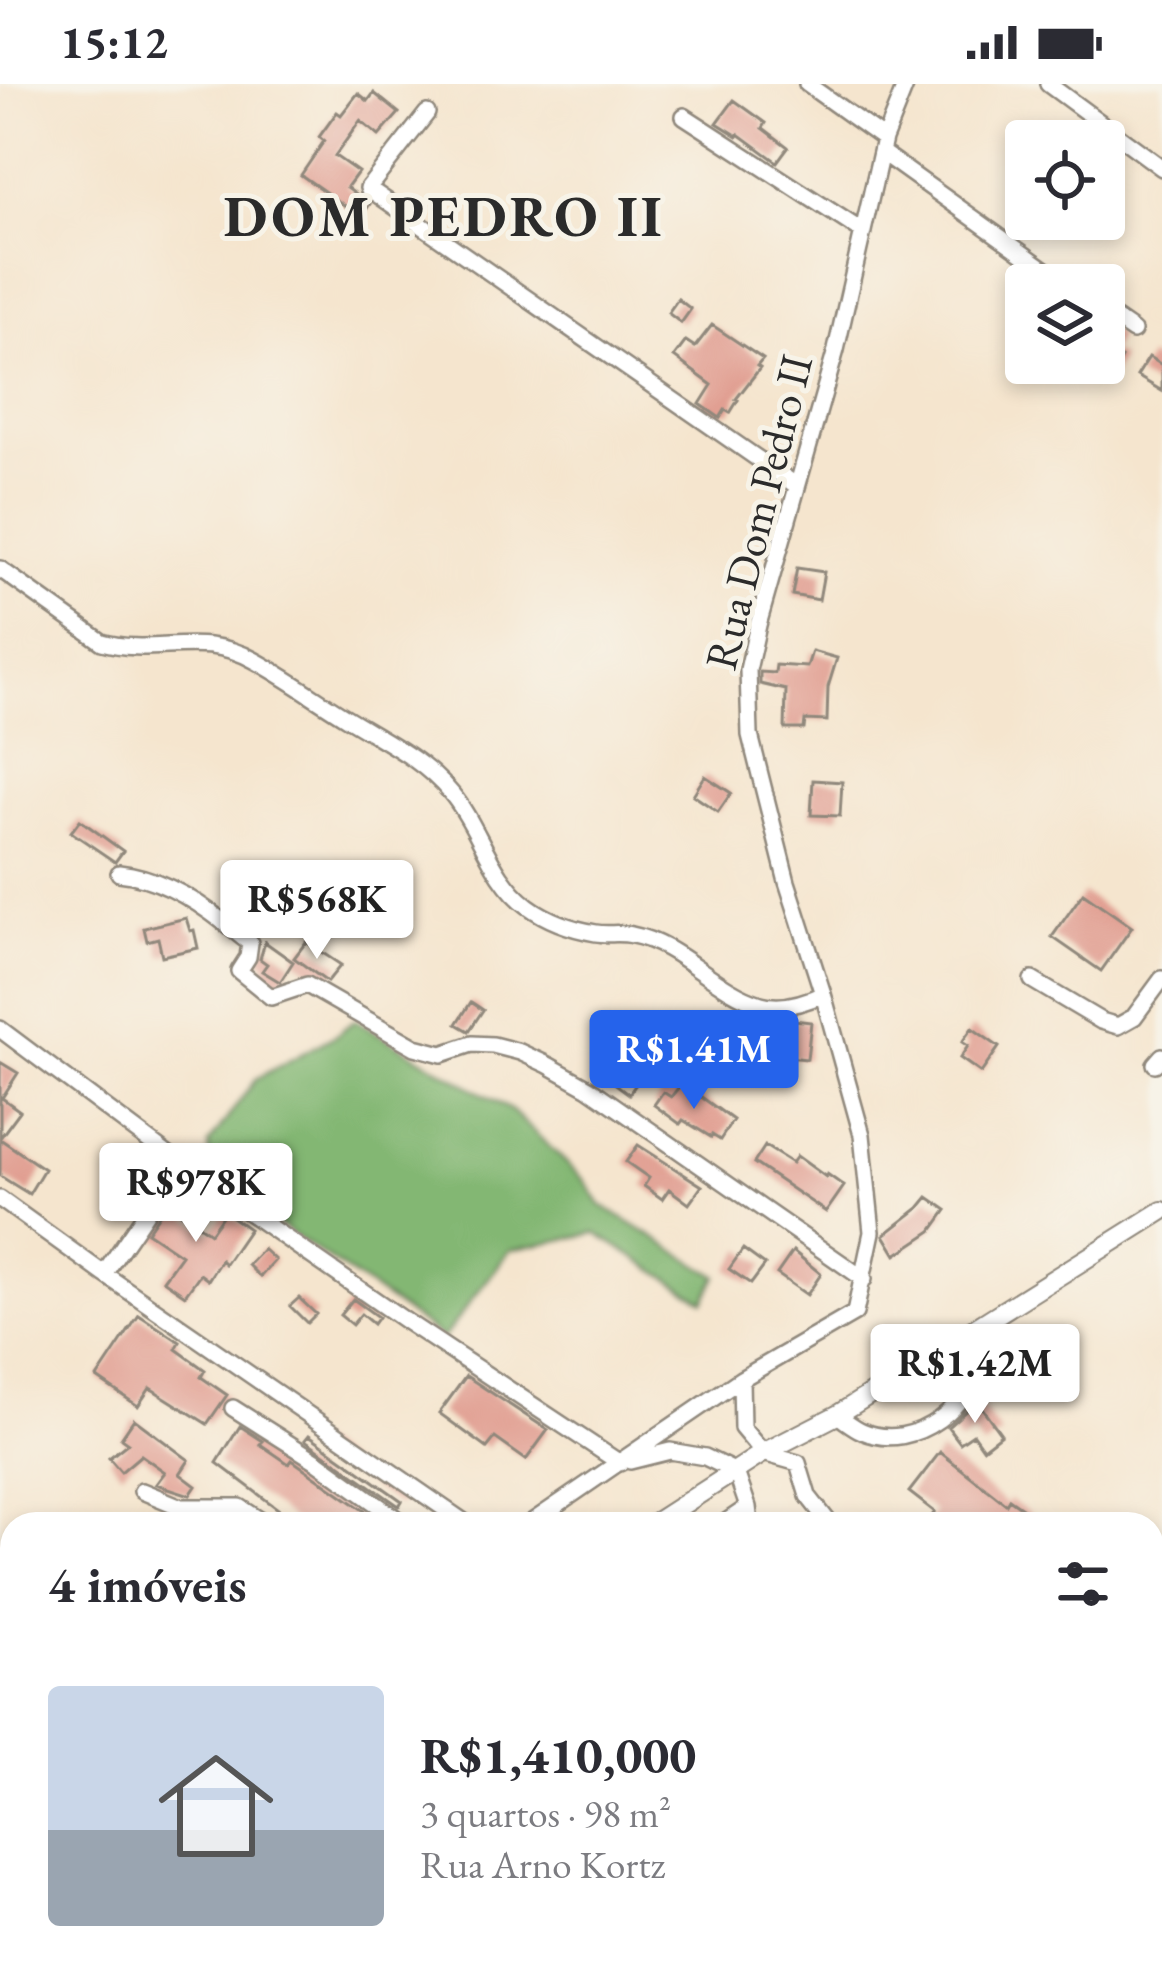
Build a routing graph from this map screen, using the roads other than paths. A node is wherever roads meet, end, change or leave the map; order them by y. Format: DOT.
graph roads {
  1 [pos="807,84"];
  2 [pos="906,84"];
  3 [pos="1048,84"];
  4 [pos="427,113"];
  5 [pos="684,116"];
  6 [pos="882,146"];
  7 [pos="1162,168"];
  8 [pos="863,232"];
  9 [pos="1039,264"];
  10 [pos="1125,325"];
  11 [pos="1133,331"];
  12 [pos="797,486"];
  13 [pos="0,568"];
  14 [pos="118,874"];
  15 [pos="1162,979"];
  16 [pos="1032,980"];
  17 [pos="823,994"];
  18 [pos="0,1029"];
  19 [pos="180,1163"];
  20 [pos="0,1199"];
  21 [pos="1162,1211"];
  22 [pos="104,1274"];
  23 [pos="864,1280"];
  24 [pos="986,1323"];
  25 [pos="741,1379"];
  26 [pos="233,1408"];
  27 [pos="837,1415"];
  28 [pos="763,1453"];
  29 [pos="620,1463"];
  30 [pos="736,1472"];
  31 [pos="142,1490"];
  32 [pos="247,1512"];
  33 [pos="387,1512"];
  34 [pos="450,1512"];
  35 [pos="547,1512"];
  36 [pos="672,1512"];
  37 [pos="748,1512"];
  38 [pos="821,1512"];
  1 -- 6 [label="street"];
  2 -- 6 [label="street, Rua Dom Pedro II"];
  3 -- 7 [label="street"];
  4 -- 12 [label="street"];
  5 -- 8 [label="street"];
  6 -- 8 [label="street, Rua Dom Pedro II"];
  6 -- 9 [label="street"];
  8 -- 12 [label="street, Rua Dom Pedro II"];
  10 -- 11 [label="street"];
  12 -- 17 [label="street, Rua Dom Pedro II"];
  13 -- 17 [label="street"];
  14 -- 23 [label="street"];
  15 -- 16 [label="street"];
  17 -- 23 [label="street, Rua Dom Pedro II"];
  18 -- 19 [label="street"];
  19 -- 22 [label="street"];
  19 -- 29 [label="street"];
  20 -- 22 [label="street"];
  21 -- 24 [label="main road"];
  22 -- 34 [label="street"];
  23 -- 25 [label="street, Rua Dom Pedro II"];
  24 -- 27 [label="main road"];
  24 -- 27 [label="street"];
  25 -- 28 [label="street"];
  25 -- 29 [label="street, Rua Dom Pedro II"];
  26 -- 33 [label="street"];
  27 -- 28 [label="main road"];
  28 -- 30 [label="main road"];
  28 -- 38 [label="street"];
  29 -- 30 [label="street"];
  29 -- 35 [label="street, Rua Dom Pedro II"];
  30 -- 36 [label="main road"];
  30 -- 37 [label="street"];
  31 -- 32 [label="street"];
}
